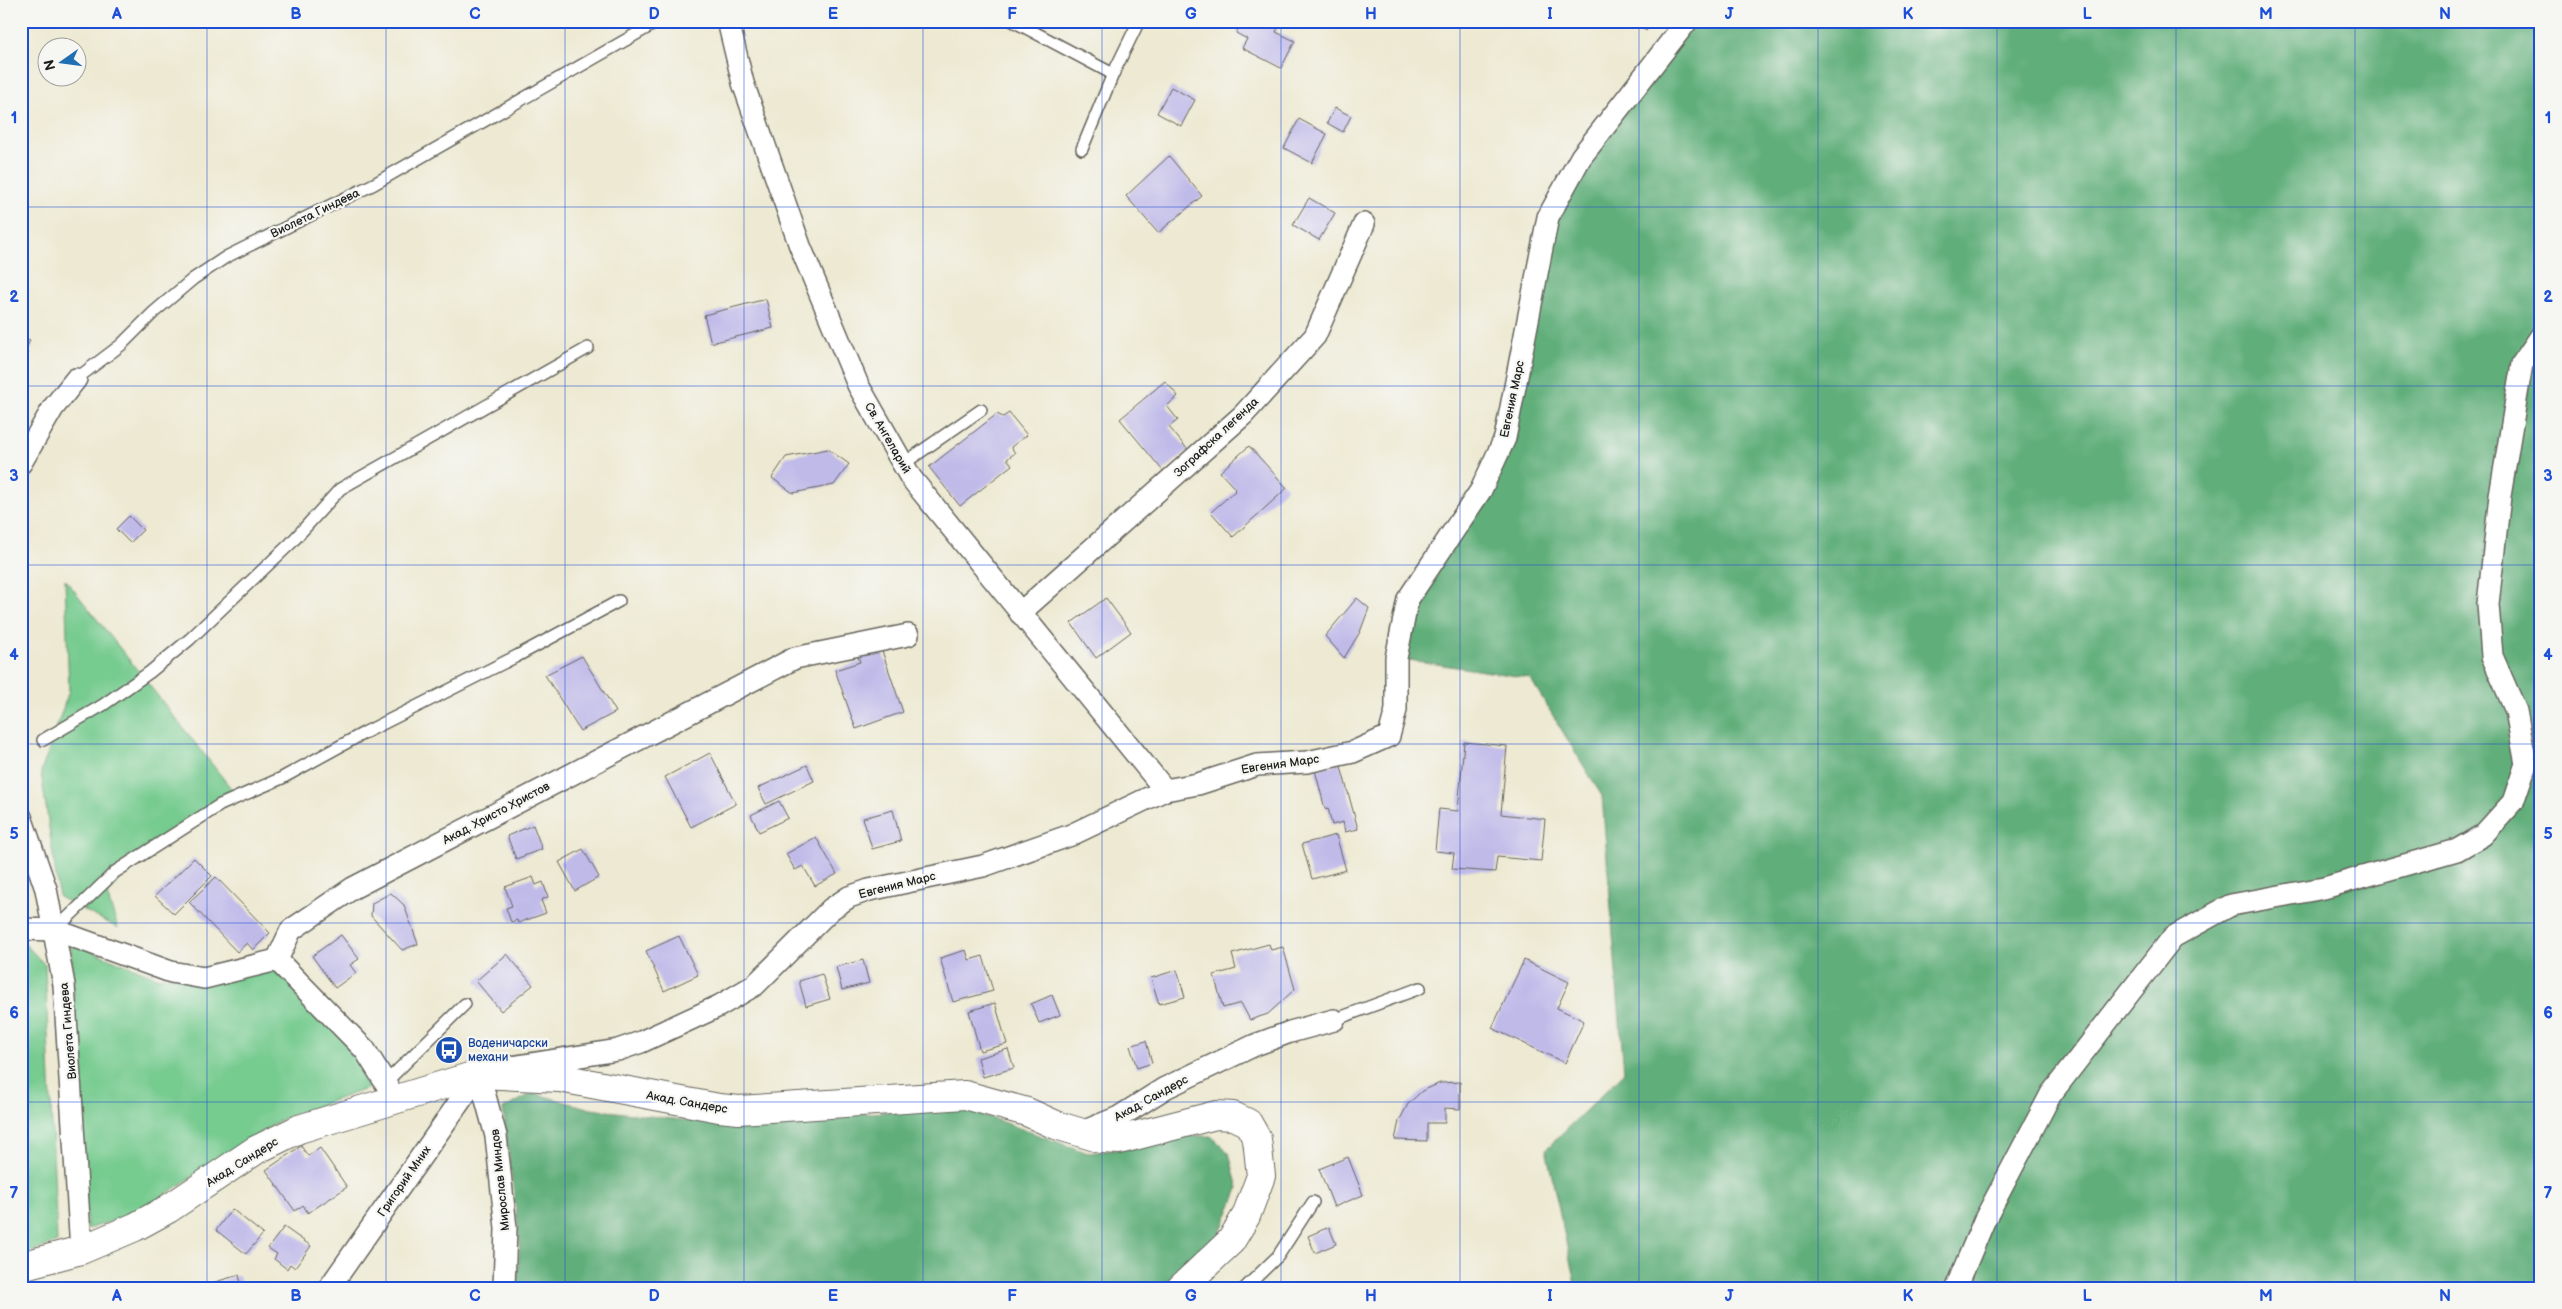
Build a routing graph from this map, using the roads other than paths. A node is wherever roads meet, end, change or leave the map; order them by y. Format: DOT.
graph roads {
  1 [pos="659,21"];
  2 [pos="728,21"];
  3 [pos="1013,21"];
  4 [pos="1139,21"];
  5 [pos="1687,21"];
  6 [pos="1114,74"];
  7 [pos="1082,149"];
  8 [pos="1364,224"];
  9 [pos="2541,336"];
  10 [pos="588,348"];
  11 [pos="76,379"];
  12 [pos="981,410"];
  13 [pos="21,463"];
  14 [pos="903,464"];
  15 [pos="619,600"];
  16 [pos="1020,613"];
  17 [pos="908,635"];
  18 [pos="43,740"];
  19 [pos="1165,790"];
  20 [pos="21,817"];
  21 [pos="21,929"];
  22 [pos="56,930"];
  23 [pos="277,960"];
  24 [pos="1420,988"];
  25 [pos="465,1004"];
  26 [pos="1334,1020"];
  27 [pos="480,1074"];
  28 [pos="391,1090"];
  29 [pos="1082,1132"];
  30 [pos="1313,1202"];
  31 [pos="81,1250"];
  32 [pos="21,1266"];
  33 [pos="329,1288"];
  34 [pos="504,1288"];
  35 [pos="1181,1288"];
  36 [pos="1245,1288"];
  37 [pos="1956,1288"];
  1 -- 11 [label="lane, Виолета Гиндева"];
  2 -- 14 [label="street, Св. Ангеларий"];
  3 -- 6 [label="lane"];
  4 -- 6 [label="lane"];
  5 -- 19 [label="street, Евгения Марс"];
  6 -- 7 [label="lane"];
  8 -- 16 [label="street, Зографска легенда"];
  9 -- 37 [label="street"];
  10 -- 18 [label="lane"];
  11 -- 13 [label="street, Виолета Гиндева"];
  12 -- 14 [label="lane"];
  14 -- 16 [label="street, Св. Ангеларий"];
  15 -- 22 [label="lane"];
  16 -- 19 [label="street, Св. Ангеларий"];
  17 -- 23 [label="street, Акад. Христо Христов"];
  19 -- 27 [label="street, Евгения Марс"];
  20 -- 22 [label="street, Виолета Гиндева"];
  21 -- 22 [label="street"];
  22 -- 23 [label="street"];
  22 -- 31 [label="street, Виолета Гиндева"];
  23 -- 28 [label="street"];
  24 -- 26 [label="lane, Акад. Сандерс"];
  25 -- 28 [label="lane"];
  26 -- 29 [label="street, Акад. Сандерс"];
  27 -- 28 [label="street, Акад. Сандерс"];
  27 -- 29 [label="street, Акад. Сандерс"];
  27 -- 33 [label="street, Григорий Мних"];
  27 -- 34 [label="street, Мирослав Миндов"];
  28 -- 31 [label="street, Акад. Сандерс"];
  29 -- 35 [label="street"];
  30 -- 36 [label="lane"];
  31 -- 32 [label="street, Акад. Сандерс"];
}
